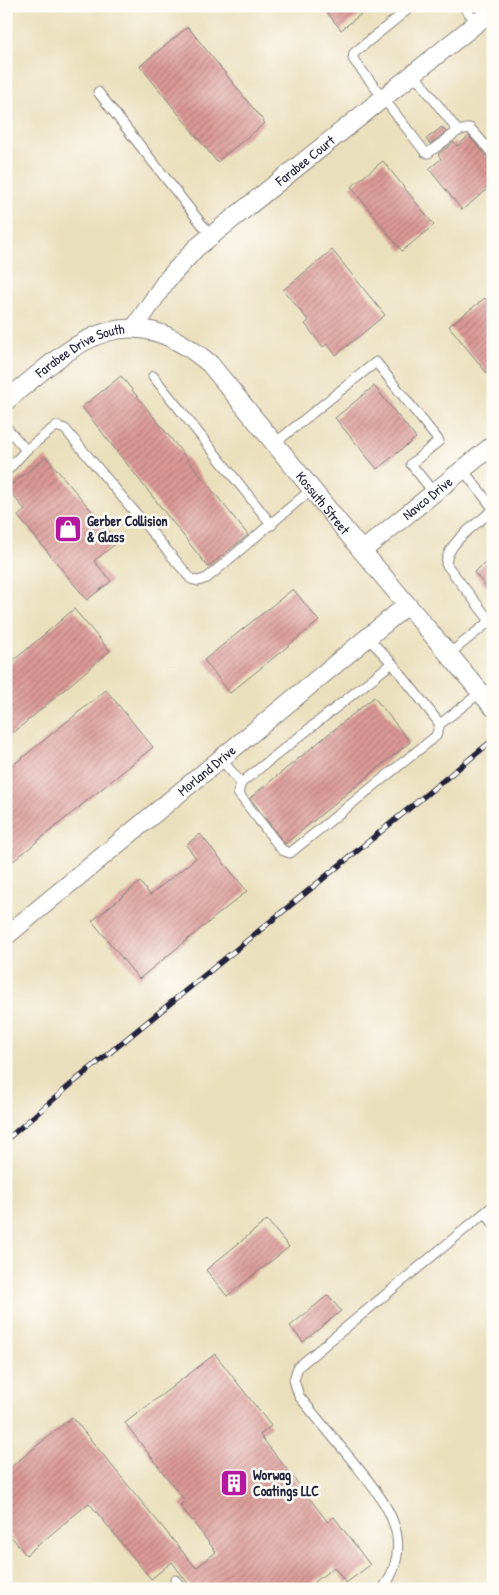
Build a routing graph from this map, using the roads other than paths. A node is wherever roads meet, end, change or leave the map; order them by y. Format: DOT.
graph roads {
  1 [pos="412,6"];
  2 [pos="463,6"];
  3 [pos="493,10"];
  4 [pos="477,23"];
  5 [pos="414,74"];
  6 [pos="98,92"];
  7 [pos="382,98"];
  8 [pos="458,131"];
  9 [pos="493,154"];
  10 [pos="211,236"];
  11 [pos="135,328"];
  12 [pos="152,376"];
  13 [pos="9,392"];
  14 [pos="6,427"];
  15 [pos="275,443"];
  16 [pos="493,445"];
  17 [pos="26,450"];
  18 [pos="463,470"];
  19 [pos="6,472"];
  20 [pos="312,489"];
  21 [pos="434,493"];
  22 [pos="493,509"];
  23 [pos="272,525"];
  24 [pos="362,551"];
  25 [pos="407,605"];
  26 [pos="368,638"];
  27 [pos="449,654"];
  28 [pos="392,663"];
  29 [pos="481,692"];
  30 [pos="493,707"];
  31 [pos="440,724"];
  32 [pos="221,759"];
  33 [pos="241,783"];
  34 [pos="6,936"];
  35 [pos="493,1206"];
  36 [pos="484,1213"];
  37 [pos="493,1224"];
  38 [pos="175,1580"];
  39 [pos="182,1589"];
  40 [pos="383,1589"];
  1 -- 7 [label="lane"];
  2 -- 4 [label="lane"];
  3 -- 4 [label="street, Farabee Court"];
  4 -- 5 [label="street, Farabee Court"];
  5 -- 7 [label="street, Farabee Court"];
  5 -- 8 [label="lane"];
  6 -- 10 [label="lane"];
  7 -- 8 [label="lane"];
  7 -- 10 [label="street, Farabee Court"];
  8 -- 9 [label="lane"];
  10 -- 11 [label="street, Farabee Court"];
  11 -- 13 [label="street, Farabee Drive South"];
  11 -- 15 [label="street, Kossuth Street"];
  12 -- 23 [label="lane"];
  14 -- 17 [label="lane"];
  15 -- 20 [label="street, Kossuth Street"];
  15 -- 21 [label="lane"];
  16 -- 18 [label="street, Navco Drive"];
  17 -- 19 [label="lane"];
  17 -- 23 [label="lane"];
  18 -- 21 [label="street, Navco Drive"];
  18 -- 22 [label="lane"];
  20 -- 23 [label="lane"];
  20 -- 24 [label="street, Kossuth Street"];
  21 -- 24 [label="street, Navco Drive"];
  22 -- 27 [label="lane"];
  24 -- 25 [label="street, Kossuth Street"];
  25 -- 26 [label="street, Morland Drive"];
  25 -- 27 [label="street, Kossuth Street"];
  26 -- 28 [label="lane"];
  26 -- 32 [label="street, Morland Drive"];
  27 -- 29 [label="street, Kossuth Street"];
  28 -- 31 [label="lane"];
  28 -- 33 [label="lane"];
  29 -- 30 [label="street, Kossuth Street"];
  29 -- 31 [label="lane"];
  31 -- 33 [label="lane"];
  32 -- 33 [label="lane"];
  32 -- 34 [label="street, Morland Drive"];
  35 -- 36 [label="lane"];
  36 -- 37 [label="lane"];
  36 -- 40 [label="lane"];
  38 -- 39 [label="lane"];
}
